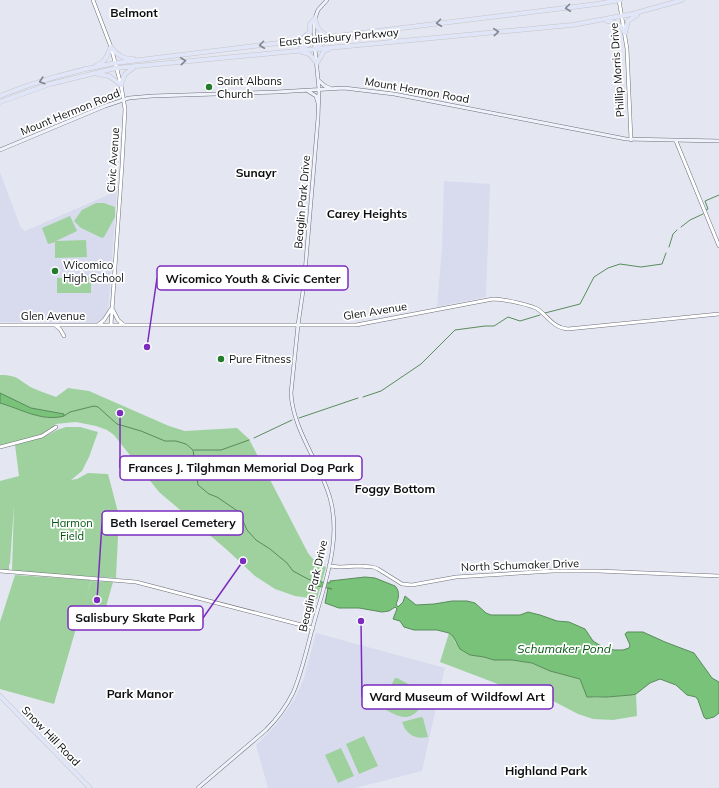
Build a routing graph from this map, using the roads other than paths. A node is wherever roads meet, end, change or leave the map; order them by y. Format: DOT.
graph roads {
  1 [pos="93,0"];
  2 [pos="327,0"];
  3 [pos="607,0"];
  4 [pos="620,0"];
  5 [pos="682,0"];
  6 [pos="597,4"];
  7 [pos="642,12"];
  8 [pos="622,16"];
  9 [pos="315,18"];
  10 [pos="601,21"];
  11 [pos="625,33"];
  12 [pos="342,36"];
  13 [pos="332,37"];
  14 [pos="314,39"];
  15 [pos="297,41"];
  16 [pos="345,46"];
  17 [pos="111,47"];
  18 [pos="315,49"];
  19 [pos="281,52"];
  20 [pos="169,56"];
  21 [pos="115,63"];
  22 [pos="162,63"];
  23 [pos="317,63"];
  24 [pos="116,68"];
  25 [pos="80,70"];
  26 [pos="68,79"];
  27 [pos="318,80"];
  28 [pos="121,85"];
  29 [pos="335,88"];
  30 [pos="308,90"];
  31 [pos="319,90"];
  32 [pos="296,91"];
  33 [pos="0,96"];
  34 [pos="124,99"];
  35 [pos="0,102"];
  36 [pos="319,104"];
  37 [pos="631,140"];
  38 [pos="676,141"];
  39 [pos="719,141"];
  40 [pos="0,150"];
  41 [pos="719,246"];
  42 [pos="112,308"];
  43 [pos="719,314"];
  44 [pos="0,325"];
  45 [pos="54,325"];
  46 [pos="111,325"];
  47 [pos="298,325"];
  48 [pos="97,326"];
  49 [pos="125,326"];
  50 [pos="64,336"];
  51 [pos="56,427"];
  52 [pos="0,447"];
  53 [pos="329,566"];
  54 [pos="0,571"];
  55 [pos="719,576"];
  56 [pos="312,628"];
  57 [pos="0,696"];
  58 [pos="90,788"];
  59 [pos="198,788"];
  1 -- 17 [label="street, Civic Avenue"];
  2 -- 9 [label="main road"];
  3 -- 6 [label="main road"];
  4 -- 6 [label="main road, East Salisbury Parkway"];
  4 -- 8 [label="street, Phillip Morris Drive"];
  5 -- 7 [label="main road, East Salisbury Parkway"];
  6 -- 12 [label="main road, East Salisbury Parkway, one-way"];
  7 -- 8 [label="main road, East Salisbury Parkway"];
  7 -- 11 [label="main road"];
  8 -- 10 [label="main road, East Salisbury Parkway"];
  8 -- 11 [label="street, Phillip Morris Drive"];
  9 -- 13 [label="main road"];
  9 -- 14 [label="main road, Beaglin Park Drive"];
  9 -- 15 [label="main road"];
  10 -- 11 [label="main road"];
  16 -- 10 [label="main road, East Salisbury Parkway, one-way"];
  11 -- 37 [label="street, Phillip Morris Drive"];
  12 -- 13 [label="main road, East Salisbury Parkway"];
  12 -- 18 [label="main road"];
  13 -- 14 [label="main road, East Salisbury Parkway"];
  14 -- 15 [label="main road, East Salisbury Parkway"];
  14 -- 18 [label="main road, Beaglin Park Drive"];
  14 -- 19 [label="main road"];
  15 -- 20 [label="main road, East Salisbury Parkway, one-way"];
  16 -- 18 [label="main road, East Salisbury Parkway"];
  16 -- 23 [label="main road"];
  17 -- 20 [label="main road"];
  17 -- 21 [label="street, Civic Avenue"];
  17 -- 25 [label="main road"];
  18 -- 19 [label="main road, East Salisbury Parkway"];
  18 -- 23 [label="main road, Beaglin Park Drive"];
  22 -- 19 [label="main road, East Salisbury Parkway, one-way"];
  19 -- 23 [label="main road"];
  20 -- 21 [label="main road, East Salisbury Parkway"];
  21 -- 24 [label="street, Civic Avenue"];
  21 -- 25 [label="main road, East Salisbury Parkway"];
  22 -- 24 [label="main road, East Salisbury Parkway"];
  22 -- 28 [label="main road"];
  23 -- 27 [label="main road, Beaglin Park Drive"];
  24 -- 26 [label="main road, East Salisbury Parkway"];
  24 -- 28 [label="street, Civic Avenue"];
  25 -- 33 [label="main road, East Salisbury Parkway, one-way"];
  26 -- 28 [label="main road"];
  26 -- 35 [label="main road, East Salisbury Parkway"];
  27 -- 29 [label="main road"];
  27 -- 30 [label="main road"];
  27 -- 31 [label="main road, Beaglin Park Drive"];
  28 -- 34 [label="street, Civic Avenue"];
  29 -- 31 [label="main road, Mount Hermon Road"];
  29 -- 37 [label="main road, Mount Hermon Road"];
  30 -- 31 [label="main road, Mount Hermon Road"];
  30 -- 32 [label="main road, Mount Hermon Road"];
  31 -- 36 [label="main road, Beaglin Park Drive"];
  32 -- 34 [label="main road, Mount Hermon Road"];
  32 -- 36 [label="main road"];
  34 -- 40 [label="main road, Mount Hermon Road"];
  34 -- 42 [label="street, Civic Avenue"];
  36 -- 47 [label="main road, Beaglin Park Drive"];
  37 -- 38 [label="main road, Mount Hermon Road"];
  38 -- 39 [label="main road, Mount Hermon Road"];
  38 -- 41 [label="street"];
  42 -- 46 [label="street, Civic Avenue"];
  42 -- 48 [label="street"];
  42 -- 49 [label="street"];
  43 -- 47 [label="street, Glen Avenue"];
  44 -- 45 [label="street, Glen Avenue"];
  45 -- 48 [label="street, Glen Avenue"];
  45 -- 50 [label="street"];
  46 -- 48 [label="street, Glen Avenue"];
  46 -- 49 [label="street, Glen Avenue"];
  47 -- 49 [label="street, Glen Avenue"];
  47 -- 53 [label="main road, Beaglin Park Drive"];
  51 -- 52 [label="street"];
  53 -- 55 [label="street, North Schumaker Drive"];
  53 -- 56 [label="main road, Beaglin Park Drive"];
  54 -- 56 [label="street"];
  56 -- 59 [label="main road, Beaglin Park Drive"];
  57 -- 58 [label="main road, Snow Hill Road"];
}
